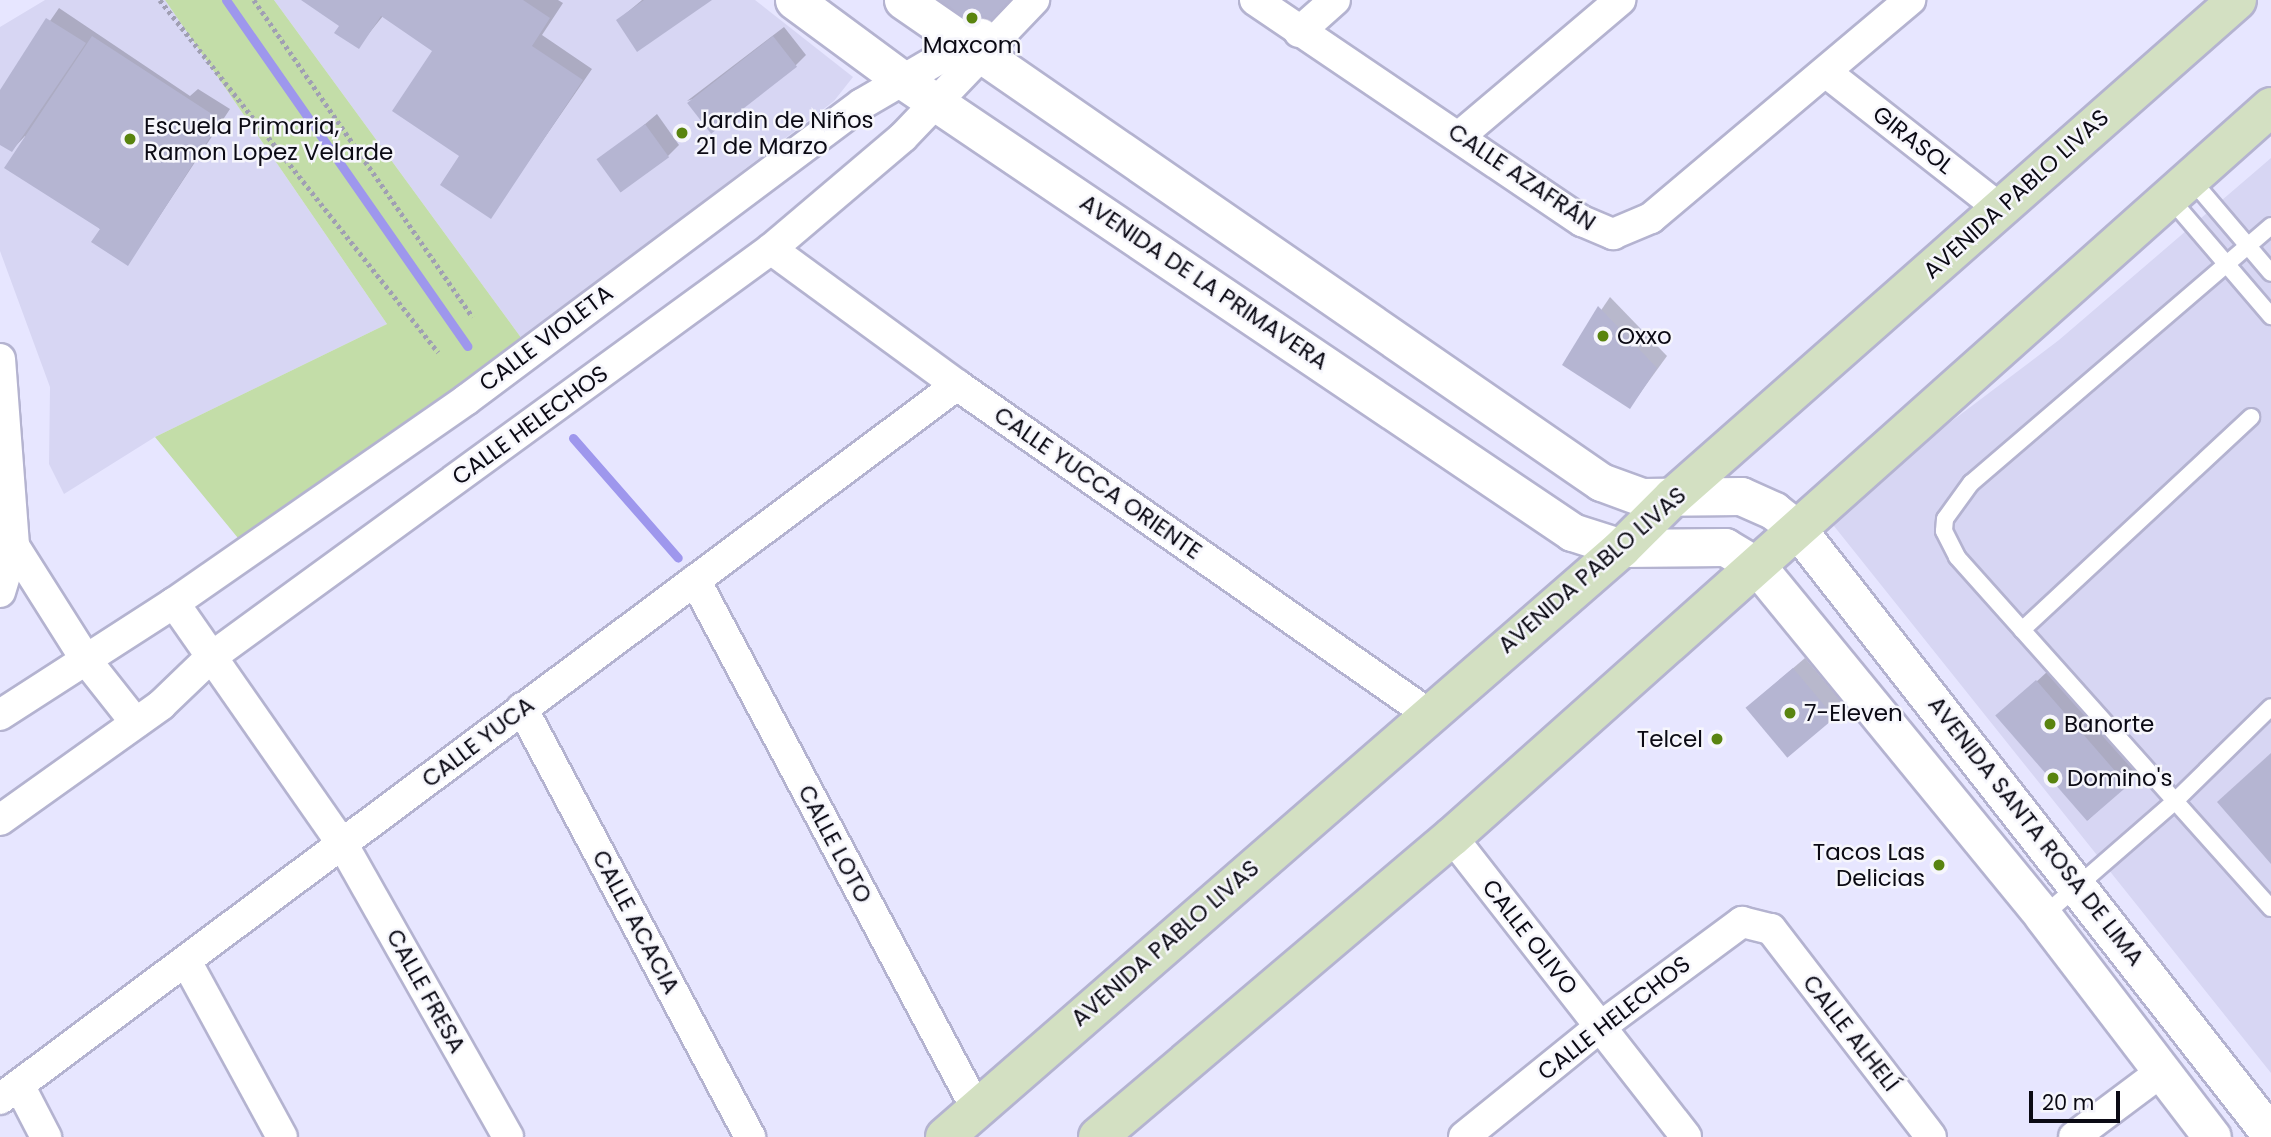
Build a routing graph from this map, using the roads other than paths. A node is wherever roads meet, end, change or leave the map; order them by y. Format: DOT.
graph roads {
  1 [pos="794,0"];
  2 [pos="903,0"];
  3 [pos="1034,0"];
  4 [pos="1255,0"];
  5 [pos="1335,0"];
  6 [pos="1620,0"];
  7 [pos="1910,0"];
  8 [pos="2237,0"];
  9 [pos="1299,32"];
  10 [pos="972,50"];
  11 [pos="1827,73"];
  12 [pos="901,79"];
  13 [pos="938,102"];
  14 [pos="2271,107"];
  15 [pos="1461,135"];
  16 [pos="2179,187"];
  17 [pos="1999,208"];
  18 [pos="2271,226"];
  19 [pos="2248,246"];
  20 [pos="771,249"];
  21 [pos="2227,264"];
  22 [pos="2271,273"];
  23 [pos="2271,316"];
  24 [pos="0,359"];
  25 [pos="957,385"];
  26 [pos="2251,417"];
  27 [pos="1672,498"];
  28 [pos="1798,530"];
  29 [pos="13,546"];
  30 [pos="1622,548"];
  31 [pos="1758,565"];
  32 [pos="695,580"];
  33 [pos="0,592"];
  34 [pos="174,603"];
  35 [pos="2022,631"];
  36 [pos="210,658"];
  37 [pos="86,660"];
  38 [pos="2271,707"];
  39 [pos="522,708"];
  40 [pos="1427,713"];
  41 [pos="0,715"];
  42 [pos="136,723"];
  43 [pos="2174,803"];
  44 [pos="0,820"];
  45 [pos="1452,837"];
  46 [pos="343,845"];
  47 [pos="2079,886"];
  48 [pos="2271,908"];
  49 [pos="2043,916"];
  50 [pos="1771,929"];
  51 [pos="186,961"];
  52 [pos="1600,1027"];
  53 [pos="2161,1072"];
  54 [pos="9,1092"];
  55 [pos="976,1108"];
  56 [pos="2271,1135"];
  57 [pos="46,1137"];
  58 [pos="282,1137"];
  59 [pos="508,1137"];
  60 [pos="750,1137"];
  61 [pos="946,1137"];
  62 [pos="1098,1137"];
  63 [pos="1464,1137"];
  64 [pos="1686,1137"];
  65 [pos="1931,1137"];
  66 [pos="2074,1137"];
  67 [pos="2212,1137"];
  1 -- 12 [label="street, AVENIDA DE LA PRIMAVERA"];
  2 -- 10 [label="street"];
  3 -- 10 [label="street, CALLE HELECHOS"];
  4 -- 9 [label="street, CALLE AZAFRÁN"];
  5 -- 9 [label="street"];
  6 -- 15 [label="street"];
  7 -- 11 [label="street, CALLE AZAFRÁN"];
  8 -- 17 [label="main road, AVENIDA PABLO LIVAS"];
  9 -- 15 [label="street, CALLE AZAFRÁN"];
  10 -- 12 [label="street, CALLE VIOLETA"];
  10 -- 13 [label="street, CALLE HELECHOS"];
  10 -- 27 [label="street"];
  11 -- 15 [label="street, CALLE AZAFRÁN"];
  11 -- 17 [label="street, GIRASOL"];
  12 -- 13 [label="street, AVENIDA DE LA PRIMAVERA"];
  12 -- 34 [label="street, CALLE VIOLETA"];
  13 -- 20 [label="street, CALLE HELECHOS"];
  13 -- 30 [label="street, AVENIDA DE LA PRIMAVERA"];
  14 -- 16 [label="main road"];
  16 -- 19 [label="lane"];
  16 -- 21 [label="lane"];
  16 -- 28 [label="main road"];
  17 -- 27 [label="main road, AVENIDA PABLO LIVAS"];
  18 -- 19 [label="lane"];
  19 -- 21 [label="lane"];
  19 -- 22 [label="lane"];
  20 -- 25 [label="street, CALLE YUCCA ORIENTE"];
  20 -- 36 [label="street, CALLE HELECHOS"];
  21 -- 23 [label="lane"];
  21 -- 35 [label="lane"];
  24 -- 29 [label="street"];
  25 -- 32 [label="street, CALLE YUCA"];
  25 -- 40 [label="street, CALLE YUCCA ORIENTE"];
  26 -- 35 [label="lane"];
  27 -- 28 [label="street, AVENIDA SANTA ROSA DE LIMA"];
  27 -- 30 [label="main road, AVENIDA PABLO LIVAS"];
  28 -- 31 [label="main road"];
  28 -- 47 [label="street, AVENIDA SANTA ROSA DE LIMA"];
  29 -- 33 [label="street"];
  29 -- 37 [label="street"];
  30 -- 31 [label="street, AVENIDA DE LA PRIMAVERA"];
  30 -- 40 [label="main road, AVENIDA PABLO LIVAS"];
  31 -- 45 [label="main road"];
  31 -- 49 [label="street, AVENIDA SANTA ROSA DE LIMA"];
  32 -- 39 [label="street, CALLE YUCA"];
  32 -- 55 [label="street, CALLE LOTO"];
  34 -- 36 [label="street, CALLE FRESA"];
  34 -- 37 [label="street, CALLE VIOLETA"];
  35 -- 43 [label="lane"];
  36 -- 42 [label="street, CALLE HELECHOS"];
  36 -- 46 [label="street, CALLE FRESA"];
  37 -- 41 [label="street, CALLE VIOLETA"];
  37 -- 42 [label="street"];
  38 -- 43 [label="lane"];
  39 -- 46 [label="street, CALLE YUCA"];
  39 -- 60 [label="street, CALLE ACACIA"];
  40 -- 55 [label="main road, AVENIDA PABLO LIVAS"];
  42 -- 44 [label="street, CALLE HELECHOS"];
  43 -- 47 [label="lane"];
  43 -- 48 [label="lane"];
  45 -- 52 [label="street, CALLE OLIVO"];
  45 -- 62 [label="main road"];
  46 -- 51 [label="street, CALLE YUCA"];
  46 -- 59 [label="street, CALLE FRESA"];
  47 -- 49 [label="lane"];
  47 -- 56 [label="street, AVENIDA SANTA ROSA DE LIMA"];
  49 -- 53 [label="street, AVENIDA SANTA ROSA DE LIMA"];
  50 -- 52 [label="street, CALLE HELECHOS"];
  50 -- 65 [label="street, CALLE ALHELÍ"];
  51 -- 54 [label="street, CALLE YUCA"];
  51 -- 58 [label="street"];
  52 -- 63 [label="street, CALLE HELECHOS"];
  52 -- 64 [label="street, CALLE OLIVO"];
  53 -- 66 [label="street"];
  53 -- 67 [label="street, AVENIDA SANTA ROSA DE LIMA"];
  54 -- 57 [label="street"];
  55 -- 61 [label="main road, AVENIDA PABLO LIVAS"];
}
